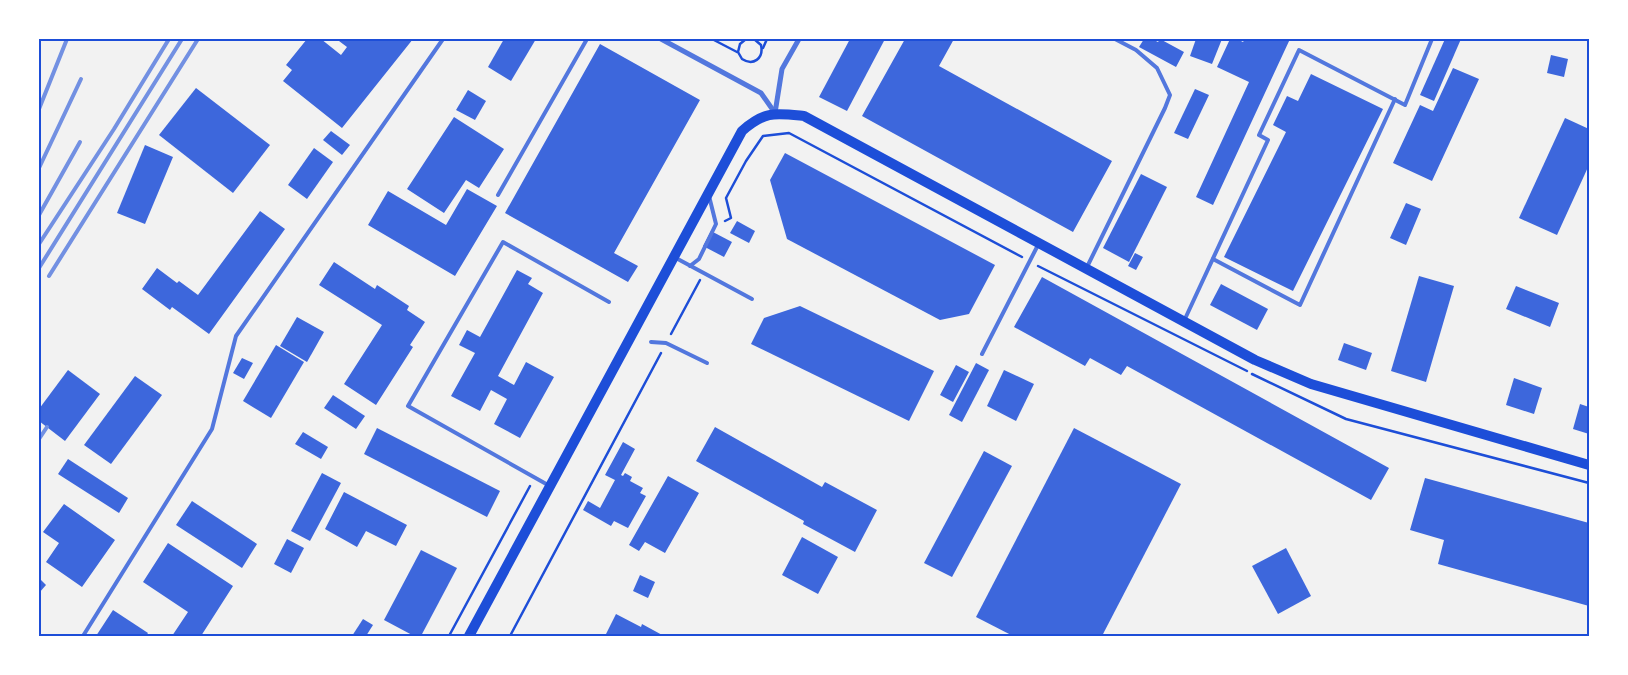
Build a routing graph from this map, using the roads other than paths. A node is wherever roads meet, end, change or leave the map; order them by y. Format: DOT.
graph roads {
  1 [pos="443,39"];
  2 [pos="587,39"];
  3 [pos="661,39"];
  4 [pos="799,39"];
  5 [pos="1115,39"];
  6 [pos="1432,39"];
  7 [pos="1394,99"];
  8 [pos="775,113"];
  9 [pos="708,193"];
  10 [pos="498,195"];
  11 [pos="1039,243"];
  12 [pos="674,258"];
  13 [pos="1213,260"];
  14 [pos="690,266"];
  15 [pos="1087,269"];
  16 [pos="752,299"];
  17 [pos="608,302"];
  18 [pos="1184,321"];
  19 [pos="651,342"];
  20 [pos="982,354"];
  21 [pos="707,363"];
  22 [pos="1589,465"];
  23 [pos="550,486"];
  24 [pos="83,636"];
  25 [pos="469,636"];
  1 -- 24 [label="lane"];
  2 -- 10 [label="lane"];
  3 -- 8 [label="street"];
  4 -- 8 [label="street"];
  5 -- 15 [label="lane"];
  6 -- 7 [label="lane"];
  7 -- 13 [label="lane"];
  7 -- 13 [label="lane"];
  8 -- 9 [label="main road"];
  8 -- 11 [label="main road"];
  9 -- 12 [label="main road"];
  9 -- 14 [label="lane"];
  11 -- 15 [label="main road"];
  11 -- 20 [label="lane"];
  12 -- 14 [label="lane"];
  12 -- 23 [label="main road"];
  13 -- 18 [label="lane"];
  14 -- 16 [label="lane"];
  15 -- 18 [label="main road"];
  17 -- 23 [label="lane"];
  18 -- 22 [label="main road"];
  19 -- 21 [label="lane"];
  23 -- 25 [label="main road"];
}
